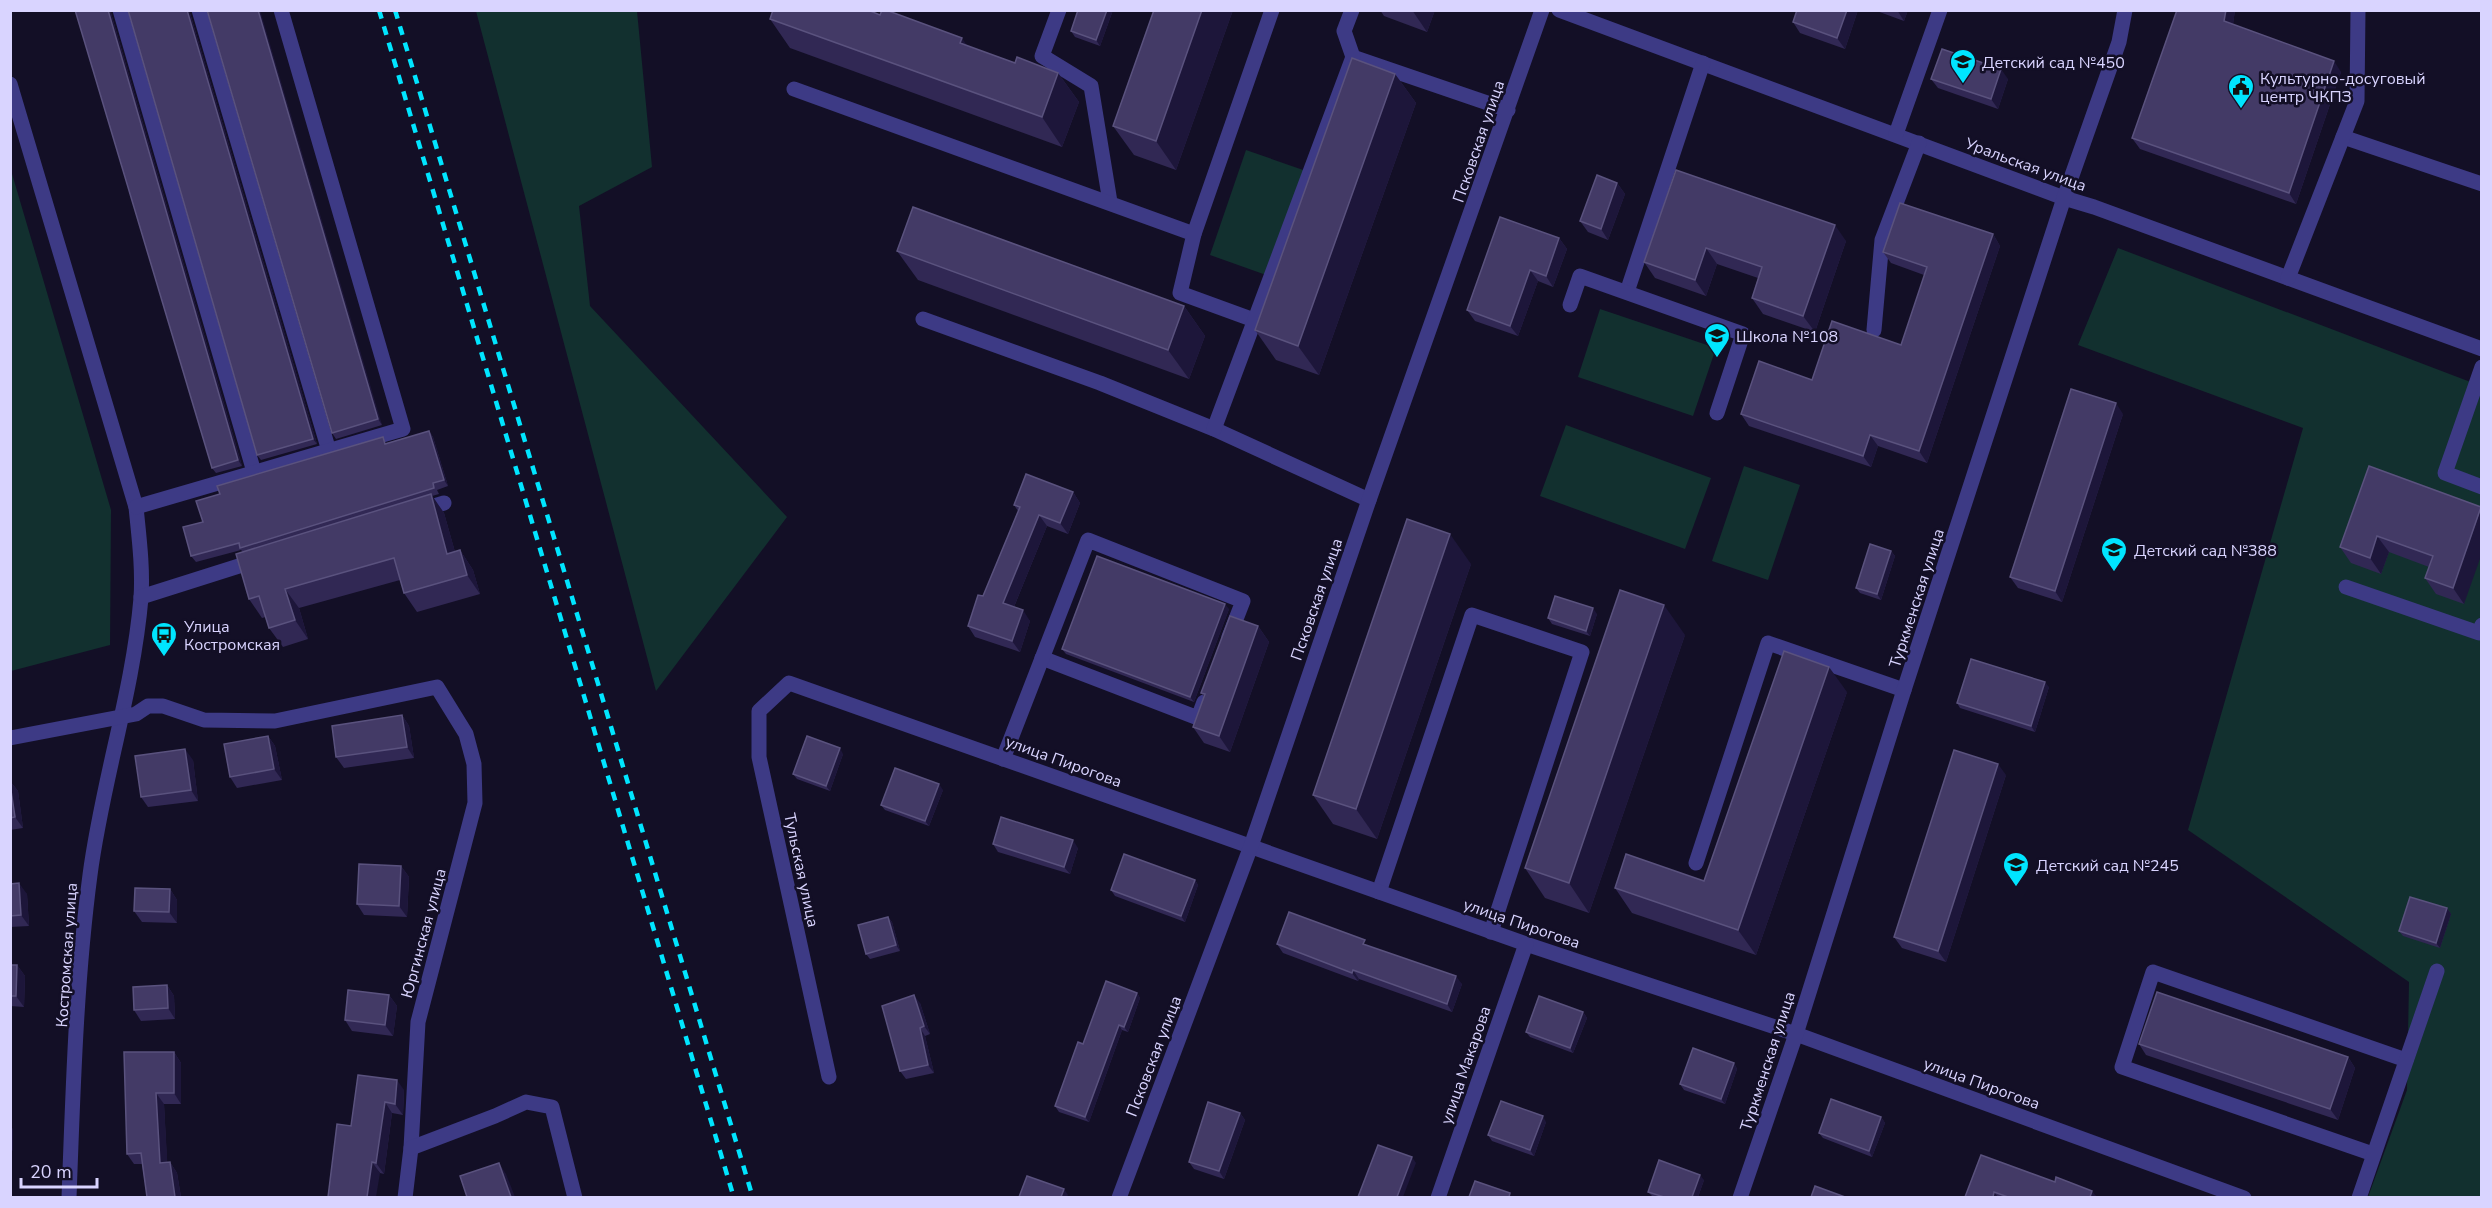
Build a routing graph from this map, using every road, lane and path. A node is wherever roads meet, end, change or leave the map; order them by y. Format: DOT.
graph roads {
  1 [pos="120,10"];
  2 [pos="199,10"];
  3 [pos="281,10"];
  4 [pos="1059,10"];
  5 [pos="1272,10"];
  6 [pos="1352,10"];
  7 [pos="1542,10"];
  8 [pos="1560,10"];
  9 [pos="1940,10"];
  10 [pos="2125,10"];
  11 [pos="2358,10"];
  12 [pos="1353,57"];
  13 [pos="1703,63"];
  14 [pos="10,84"];
  15 [pos="794,89"];
  16 [pos="1508,110"];
  17 [pos="1896,134"];
  18 [pos="2343,137"];
  19 [pos="1919,143"];
  20 [pos="2481,184"];
  21 [pos="2064,198"];
  22 [pos="1110,202"];
  23 [pos="1194,234"];
  24 [pos="2288,278"];
  25 [pos="1627,292"];
  26 [pos="1570,305"];
  27 [pos="922,319"];
  28 [pos="1254,320"];
  29 [pos="1874,330"];
  30 [pos="2481,349"];
  31 [pos="2481,368"];
  32 [pos="1717,413"];
  33 [pos="1214,429"];
  34 [pos="329,451"];
  35 [pos="254,472"];
  36 [pos="2481,487"];
  37 [pos="1369,500"];
  38 [pos="444,503"];
  39 [pos="136,507"];
  40 [pos="399,517"];
  41 [pos="276,555"];
  42 [pos="2346,587"];
  43 [pos="141,597"];
  44 [pos="2481,624"];
  45 [pos="1223,654"];
  46 [pos="1042,658"];
  47 [pos="789,683"];
  48 [pos="1210,686"];
  49 [pos="1904,690"];
  50 [pos="121,717"];
  51 [pos="10,738"];
  52 [pos="1003,759"];
  53 [pos="1251,846"];
  54 [pos="1696,863"];
  55 [pos="1378,892"];
  56 [pos="1491,932"];
  57 [pos="1526,944"];
  58 [pos="2437,971"];
  59 [pos="1796,1034"];
  60 [pos="2406,1060"];
  61 [pos="829,1077"];
  62 [pos="411,1148"];
  63 [pos="2373,1154"];
  64 [pos="69,1197"];
  65 [pos="405,1197"];
  66 [pos="575,1197"];
  67 [pos="1119,1197"];
  68 [pos="1438,1197"];
  69 [pos="1740,1197"];
  70 [pos="2244,1197"];
  71 [pos="2359,1197"];
  1 -- 35 [label="street"];
  2 -- 34 [label="street"];
  3 -- 34 [label="street"];
  4 -- 22 [label="street"];
  5 -- 23 [label="street"];
  6 -- 12 [label="street"];
  7 -- 16 [label="street, Псковская улица"];
  8 -- 13 [label="street, Уральская улица"];
  9 -- 17 [label="street"];
  10 -- 21 [label="street, Туркменская улица"];
  11 -- 18 [label="street"];
  12 -- 16 [label="street"];
  12 -- 28 [label="street"];
  13 -- 17 [label="street, Уральская улица"];
  13 -- 25 [label="street"];
  14 -- 39 [label="street, Костромская улица"];
  15 -- 22 [label="street"];
  16 -- 37 [label="street, Псковская улица"];
  17 -- 19 [label="street, Уральская улица"];
  18 -- 20 [label="street"];
  18 -- 24 [label="street"];
  19 -- 21 [label="street, Уральская улица"];
  19 -- 29 [label="street"];
  21 -- 24 [label="street, Уральская улица"];
  21 -- 49 [label="street, Туркменская улица"];
  22 -- 23 [label="street"];
  23 -- 28 [label="street"];
  24 -- 30 [label="street, Уральская улица"];
  25 -- 26 [label="street"];
  25 -- 32 [label="street"];
  27 -- 33 [label="street"];
  28 -- 33 [label="street"];
  31 -- 36 [label="street"];
  33 -- 37 [label="street"];
  34 -- 35 [label="street"];
  35 -- 39 [label="street"];
  37 -- 53 [label="street, Псковская улица"];
  38 -- 40 [label="street"];
  39 -- 43 [label="street, Костромская улица"];
  41 -- 43 [label="street"];
  42 -- 44 [label="street"];
  43 -- 50 [label="street, Костромская улица"];
  45 -- 46 [label="street"];
  46 -- 48 [label="street"];
  46 -- 52 [label="street"];
  47 -- 52 [label="street, улица Пирогова"];
  47 -- 61 [label="street, Тульская улица"];
  49 -- 54 [label="street"];
  49 -- 59 [label="street, Туркменская улица"];
  50 -- 51 [label="street"];
  50 -- 62 [label="street, Юргинская улица"];
  50 -- 64 [label="street, Костромская улица"];
  52 -- 53 [label="street, улица Пирогова"];
  53 -- 55 [label="street, улица Пирогова"];
  53 -- 67 [label="street, Псковская улица"];
  55 -- 56 [label="street, улица Пирогова"];
  55 -- 56 [label="street"];
  56 -- 57 [label="street, улица Пирогова"];
  57 -- 59 [label="street, улица Пирогова"];
  57 -- 68 [label="street, улица Макарова"];
  58 -- 60 [label="street"];
  59 -- 69 [label="street, Туркменская улица"];
  59 -- 70 [label="street, улица Пирогова"];
  60 -- 63 [label="street"];
  60 -- 63 [label="street"];
  62 -- 65 [label="street, Юргинская улица"];
  62 -- 66 [label="street"];
  63 -- 71 [label="street"];
}
